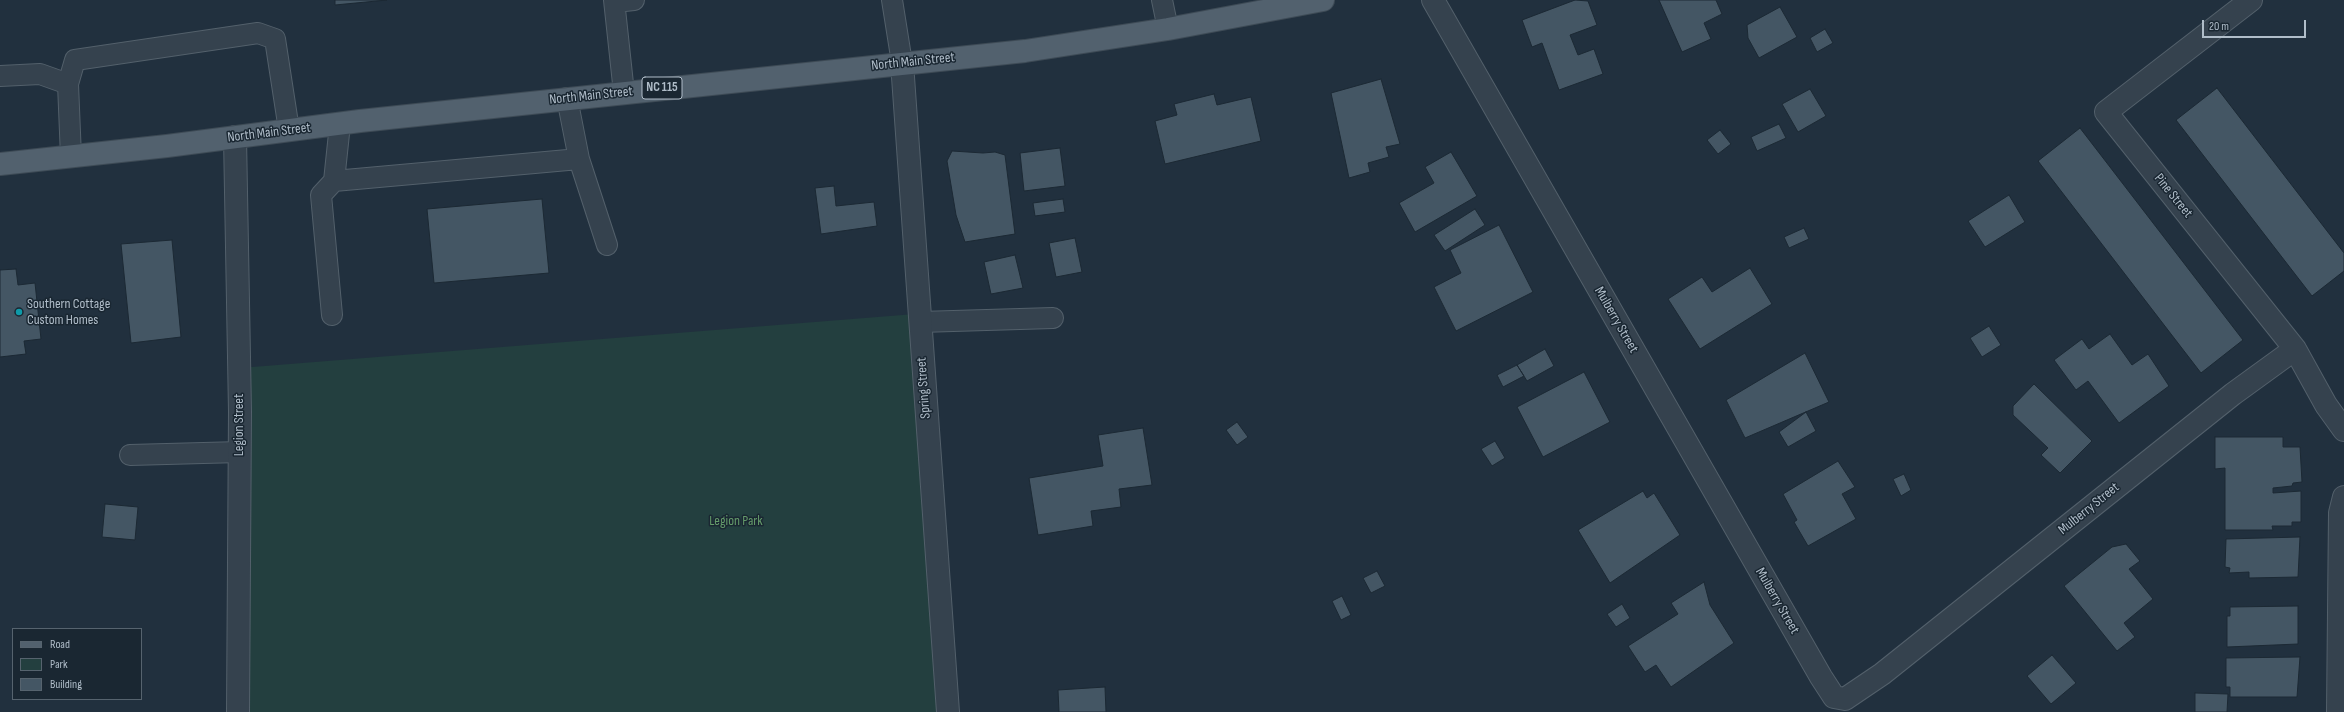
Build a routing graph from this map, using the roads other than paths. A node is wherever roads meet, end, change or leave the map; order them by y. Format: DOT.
graph roads {
  1 [pos="892,0"];
  2 [pos="1162,0"];
  3 [pos="1323,0"];
  4 [pos="1433,0"];
  5 [pos="2251,0"];
  6 [pos="621,1"];
  7 [pos="1168,29"];
  8 [pos="902,63"];
  9 [pos="0,76"];
  10 [pos="68,84"];
  11 [pos="624,93"];
  12 [pos="567,98"];
  13 [pos="340,124"];
  14 [pos="289,130"];
  15 [pos="235,137"];
  16 [pos="71,156"];
  17 [pos="579,159"];
  18 [pos="0,164"];
  19 [pos="334,181"];
  20 [pos="606,245"];
  21 [pos="332,315"];
  22 [pos="1053,318"];
  23 [pos="920,322"];
  24 [pos="2295,349"];
  25 [pos="2344,430"];
  26 [pos="240,452"];
  27 [pos="130,455"];
  28 [pos="2344,497"];
  29 [pos="238,712"];
  30 [pos="948,712"];
  31 [pos="2338,712"];
  1 -- 8 [label="lane"];
  2 -- 7 [label="lane"];
  3 -- 7 [label="main road, North Main Street / NC 115"];
  4 -- 24 [label="street, Mulberry Street"];
  5 -- 24 [label="street, Pine Street"];
  6 -- 11 [label="lane"];
  7 -- 8 [label="main road, North Main Street / NC 115"];
  8 -- 11 [label="main road, North Main Street / NC 115"];
  8 -- 23 [label="street, Spring Street"];
  9 -- 10 [label="lane"];
  10 -- 14 [label="lane"];
  10 -- 16 [label="lane"];
  11 -- 12 [label="main road, North Main Street / NC 115"];
  12 -- 13 [label="main road, North Main Street / NC 115"];
  12 -- 17 [label="lane"];
  13 -- 14 [label="main road, North Main Street / NC 115"];
  13 -- 19 [label="lane"];
  14 -- 15 [label="main road, North Main Street / NC 115"];
  15 -- 16 [label="main road, North Main Street / NC 115"];
  15 -- 26 [label="street, Legion Street"];
  16 -- 18 [label="main road, North Main Street / NC 115"];
  17 -- 19 [label="lane"];
  17 -- 20 [label="lane"];
  19 -- 21 [label="lane"];
  22 -- 23 [label="lane"];
  23 -- 30 [label="street, Spring Street"];
  24 -- 25 [label="street, Pine Street"];
  26 -- 27 [label="lane"];
  26 -- 29 [label="street, Legion Street"];
  28 -- 31 [label="street"];
}
